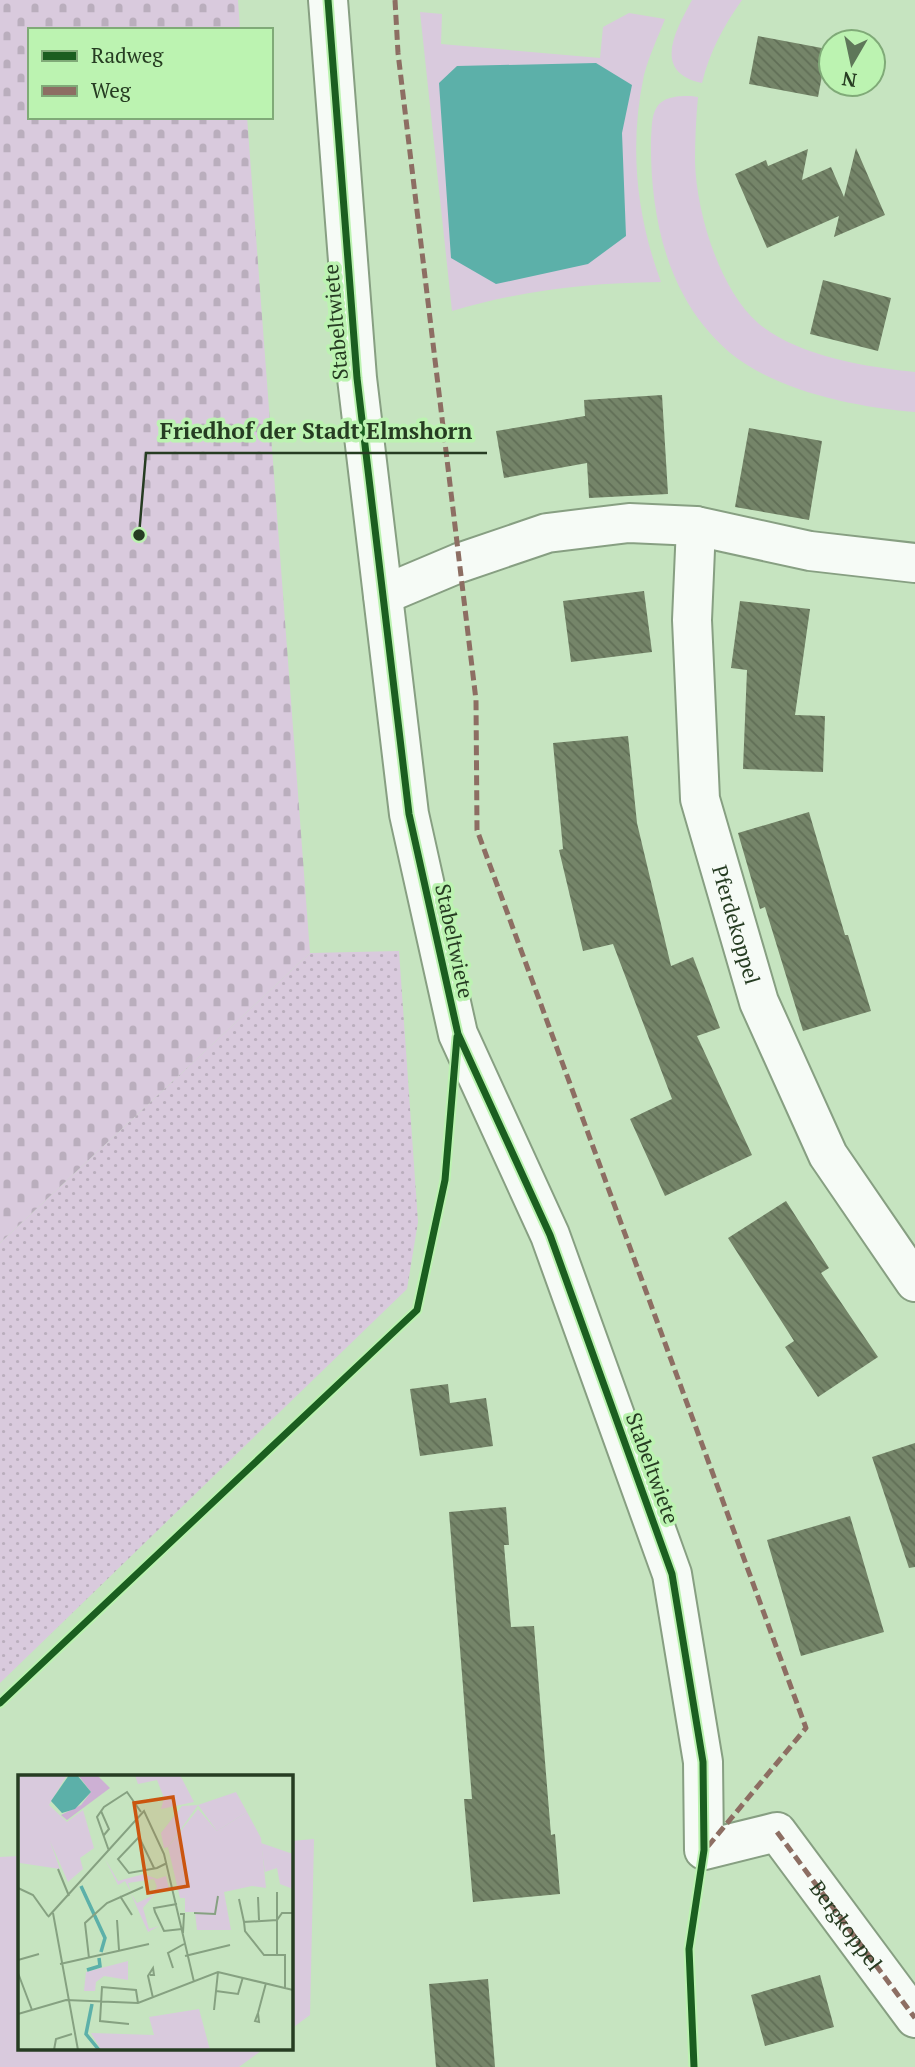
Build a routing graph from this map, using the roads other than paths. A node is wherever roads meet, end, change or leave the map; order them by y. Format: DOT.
graph roads {
  1 [pos="328,0"];
  2 [pos="696,527"];
  3 [pos="915,563"];
  4 [pos="383,595"];
  5 [pos="915,1282"];
  6 [pos="777,1832"];
  7 [pos="915,2018"];
  1 -- 4 [label="street, Stabeltwiete"];
  2 -- 3 [label="street"];
  2 -- 4 [label="street"];
  2 -- 5 [label="street, Pferdekoppel"];
  4 -- 6 [label="street, Stabeltwiete"];
  6 -- 7 [label="street, Bergkoppel"];
}
